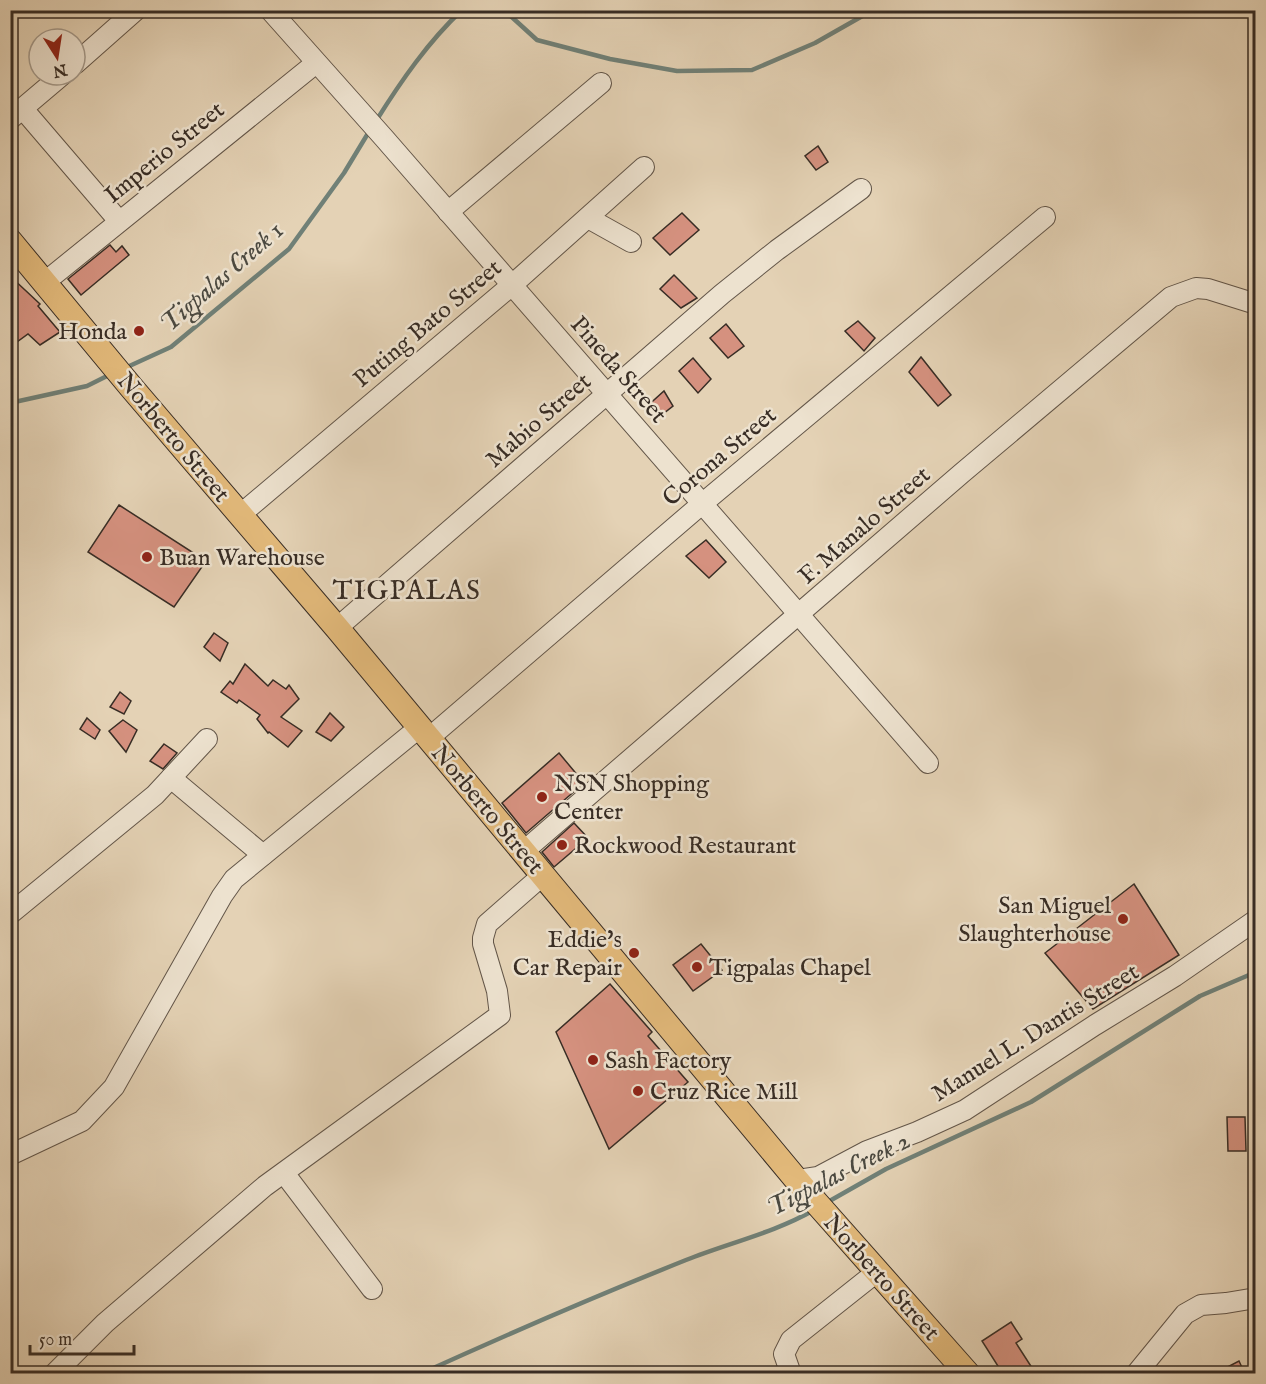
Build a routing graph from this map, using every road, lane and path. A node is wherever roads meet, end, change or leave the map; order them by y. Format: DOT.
graph roads {
  1 [pos="136,10"];
  2 [pos="270,10"];
  3 [pos="87,53"];
  4 [pos="316,63"];
  5 [pos="601,83"];
  6 [pos="48,87"];
  7 [pos="17,114"];
  8 [pos="644,167"];
  9 [pos="861,189"];
  10 [pos="448,212"];
  11 [pos="1045,217"];
  12 [pos="588,218"];
  13 [pos="118,221"];
  14 [pos="10,241"];
  15 [pos="631,242"];
  16 [pos="45,282"];
  17 [pos="512,285"];
  18 [pos="1256,304"];
  19 [pos="606,394"];
  20 [pos="703,503"];
  21 [pos="240,515"];
  22 [pos="800,615"];
  23 [pos="338,628"];
  24 [pos="424,732"];
  25 [pos="207,739"];
  26 [pos="928,763"];
  27 [pos="171,778"];
  28 [pos="524,851"];
  29 [pos="263,855"];
  30 [pos="543,875"];
  31 [pos="10,914"];
  32 [pos="1256,920"];
  33 [pos="10,1155"];
  34 [pos="284,1173"];
  35 [pos="801,1185"];
  36 [pos="878,1271"];
  37 [pos="372,1289"];
  38 [pos="1256,1298"];
  39 [pos="54,1374"];
  40 [pos="791,1374"];
  41 [pos="968,1374"];
  42 [pos="1136,1374"];
  1 -- 3 [label="street"];
  2 -- 4 [label="street, Pineda Street"];
  4 -- 10 [label="street, Pineda Street"];
  4 -- 13 [label="street, Imperio Street"];
  5 -- 10 [label="street"];
  6 -- 7 [label="street"];
  7 -- 13 [label="street"];
  8 -- 12 [label="street, Puting Bato Street"];
  9 -- 19 [label="street, Mabio Street"];
  10 -- 17 [label="street, Pineda Street"];
  11 -- 20 [label="street, Corona Street"];
  12 -- 15 [label="street"];
  12 -- 17 [label="street, Puting Bato Street"];
  13 -- 16 [label="street, Imperio Street"];
  14 -- 16 [label="main road, Norberto Street"];
  16 -- 21 [label="main road, Norberto Street"];
  17 -- 19 [label="street, Pineda Street"];
  17 -- 21 [label="street, Puting Bato Street"];
  18 -- 22 [label="street, F. Manalo Street"];
  19 -- 20 [label="street, Pineda Street"];
  19 -- 23 [label="street, Mabio Street"];
  20 -- 22 [label="street, Pineda Street"];
  20 -- 24 [label="street, Corona Street"];
  21 -- 23 [label="main road, Norberto Street"];
  22 -- 26 [label="street, Pineda Street"];
  22 -- 28 [label="street, F. Manalo Street"];
  23 -- 24 [label="main road, Norberto Street"];
  24 -- 28 [label="main road, Norberto Street"];
  24 -- 29 [label="street, Corona Street"];
  25 -- 27 [label="street"];
  27 -- 29 [label="street"];
  27 -- 31 [label="street"];
  28 -- 30 [label="main road, Norberto Street"];
  29 -- 33 [label="street, Corona Street"];
  30 -- 34 [label="street"];
  30 -- 35 [label="main road, Norberto Street"];
  32 -- 35 [label="street, Manuel L. Dantis Street"];
  34 -- 37 [label="street"];
  34 -- 39 [label="street"];
  35 -- 36 [label="main road, Norberto Street"];
  36 -- 40 [label="street"];
  36 -- 41 [label="main road, Norberto Street"];
  38 -- 42 [label="street"];
}
